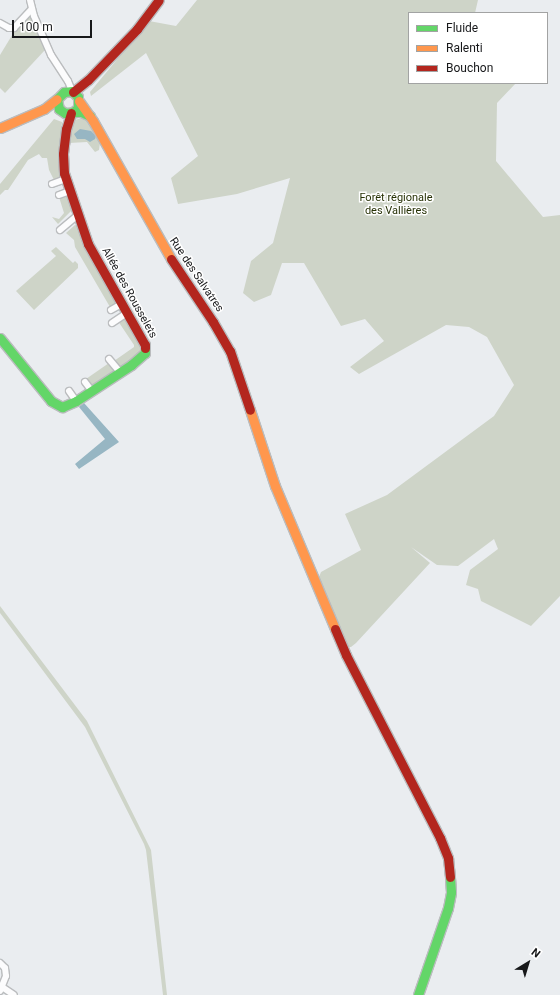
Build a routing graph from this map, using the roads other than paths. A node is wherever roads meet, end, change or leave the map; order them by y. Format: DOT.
graph roads {
  1 [pos="30,0"];
  2 [pos="159,0"];
  3 [pos="32,9"];
  4 [pos="0,23"];
  5 [pos="67,79"];
  6 [pos="87,81"];
  7 [pos="76,95"];
  8 [pos="59,96"];
  9 [pos="44,109"];
  10 [pos="66,111"];
  11 [pos="90,116"];
  12 [pos="0,128"];
  13 [pos="66,179"];
  14 [pos="52,184"];
  15 [pos="70,191"];
  16 [pos="59,195"];
  17 [pos="78,215"];
  18 [pos="60,230"];
  19 [pos="122,304"];
  20 [pos="111,310"];
  21 [pos="127,313"];
  22 [pos="112,323"];
  23 [pos="0,338"];
  24 [pos="109,359"];
  25 [pos="120,372"];
  26 [pos="86,382"];
  27 [pos="91,390"];
  28 [pos="69,391"];
  29 [pos="76,401"];
  30 [pos="0,962"];
  31 [pos="1,989"];
  32 [pos="14,995"];
  33 [pos="418,995"];
  1 -- 3 [label="street"];
  2 -- 6 [label="street, Allée des Rousselets"];
  3 -- 4 [label="street"];
  3 -- 5 [label="street"];
  5 -- 6 [label="street"];
  5 -- 7 [label="street"];
  5 -- 8 [label="street"];
  6 -- 7 [label="street, Allée des Rousselets"];
  7 -- 8 [label="street"];
  7 -- 10 [label="street, Allée des Rousselets"];
  7 -- 11 [label="street, Rue des Salvatres"];
  8 -- 9 [label="street"];
  8 -- 10 [label="street"];
  9 -- 10 [label="street"];
  9 -- 12 [label="street"];
  10 -- 11 [label="street"];
  10 -- 13 [label="street, Allée des Rousselets"];
  11 -- 33 [label="street, Rue des Salvatres"];
  13 -- 14 [label="street"];
  13 -- 15 [label="street, Allée des Rousselets"];
  15 -- 16 [label="street"];
  15 -- 17 [label="street, Allée des Rousselets"];
  17 -- 18 [label="street"];
  17 -- 19 [label="street, Allée des Rousselets"];
  19 -- 20 [label="street"];
  19 -- 21 [label="street, Allée des Rousselets"];
  21 -- 22 [label="street"];
  21 -- 25 [label="street, Allée des Rousselets"];
  23 -- 29 [label="street, Allée des Rousselets"];
  24 -- 25 [label="street"];
  25 -- 27 [label="street, Allée des Rousselets"];
  26 -- 27 [label="street"];
  27 -- 29 [label="street, Allée des Rousselets"];
  28 -- 29 [label="street"];
  30 -- 31 [label="street"];
  31 -- 32 [label="street"];
}
